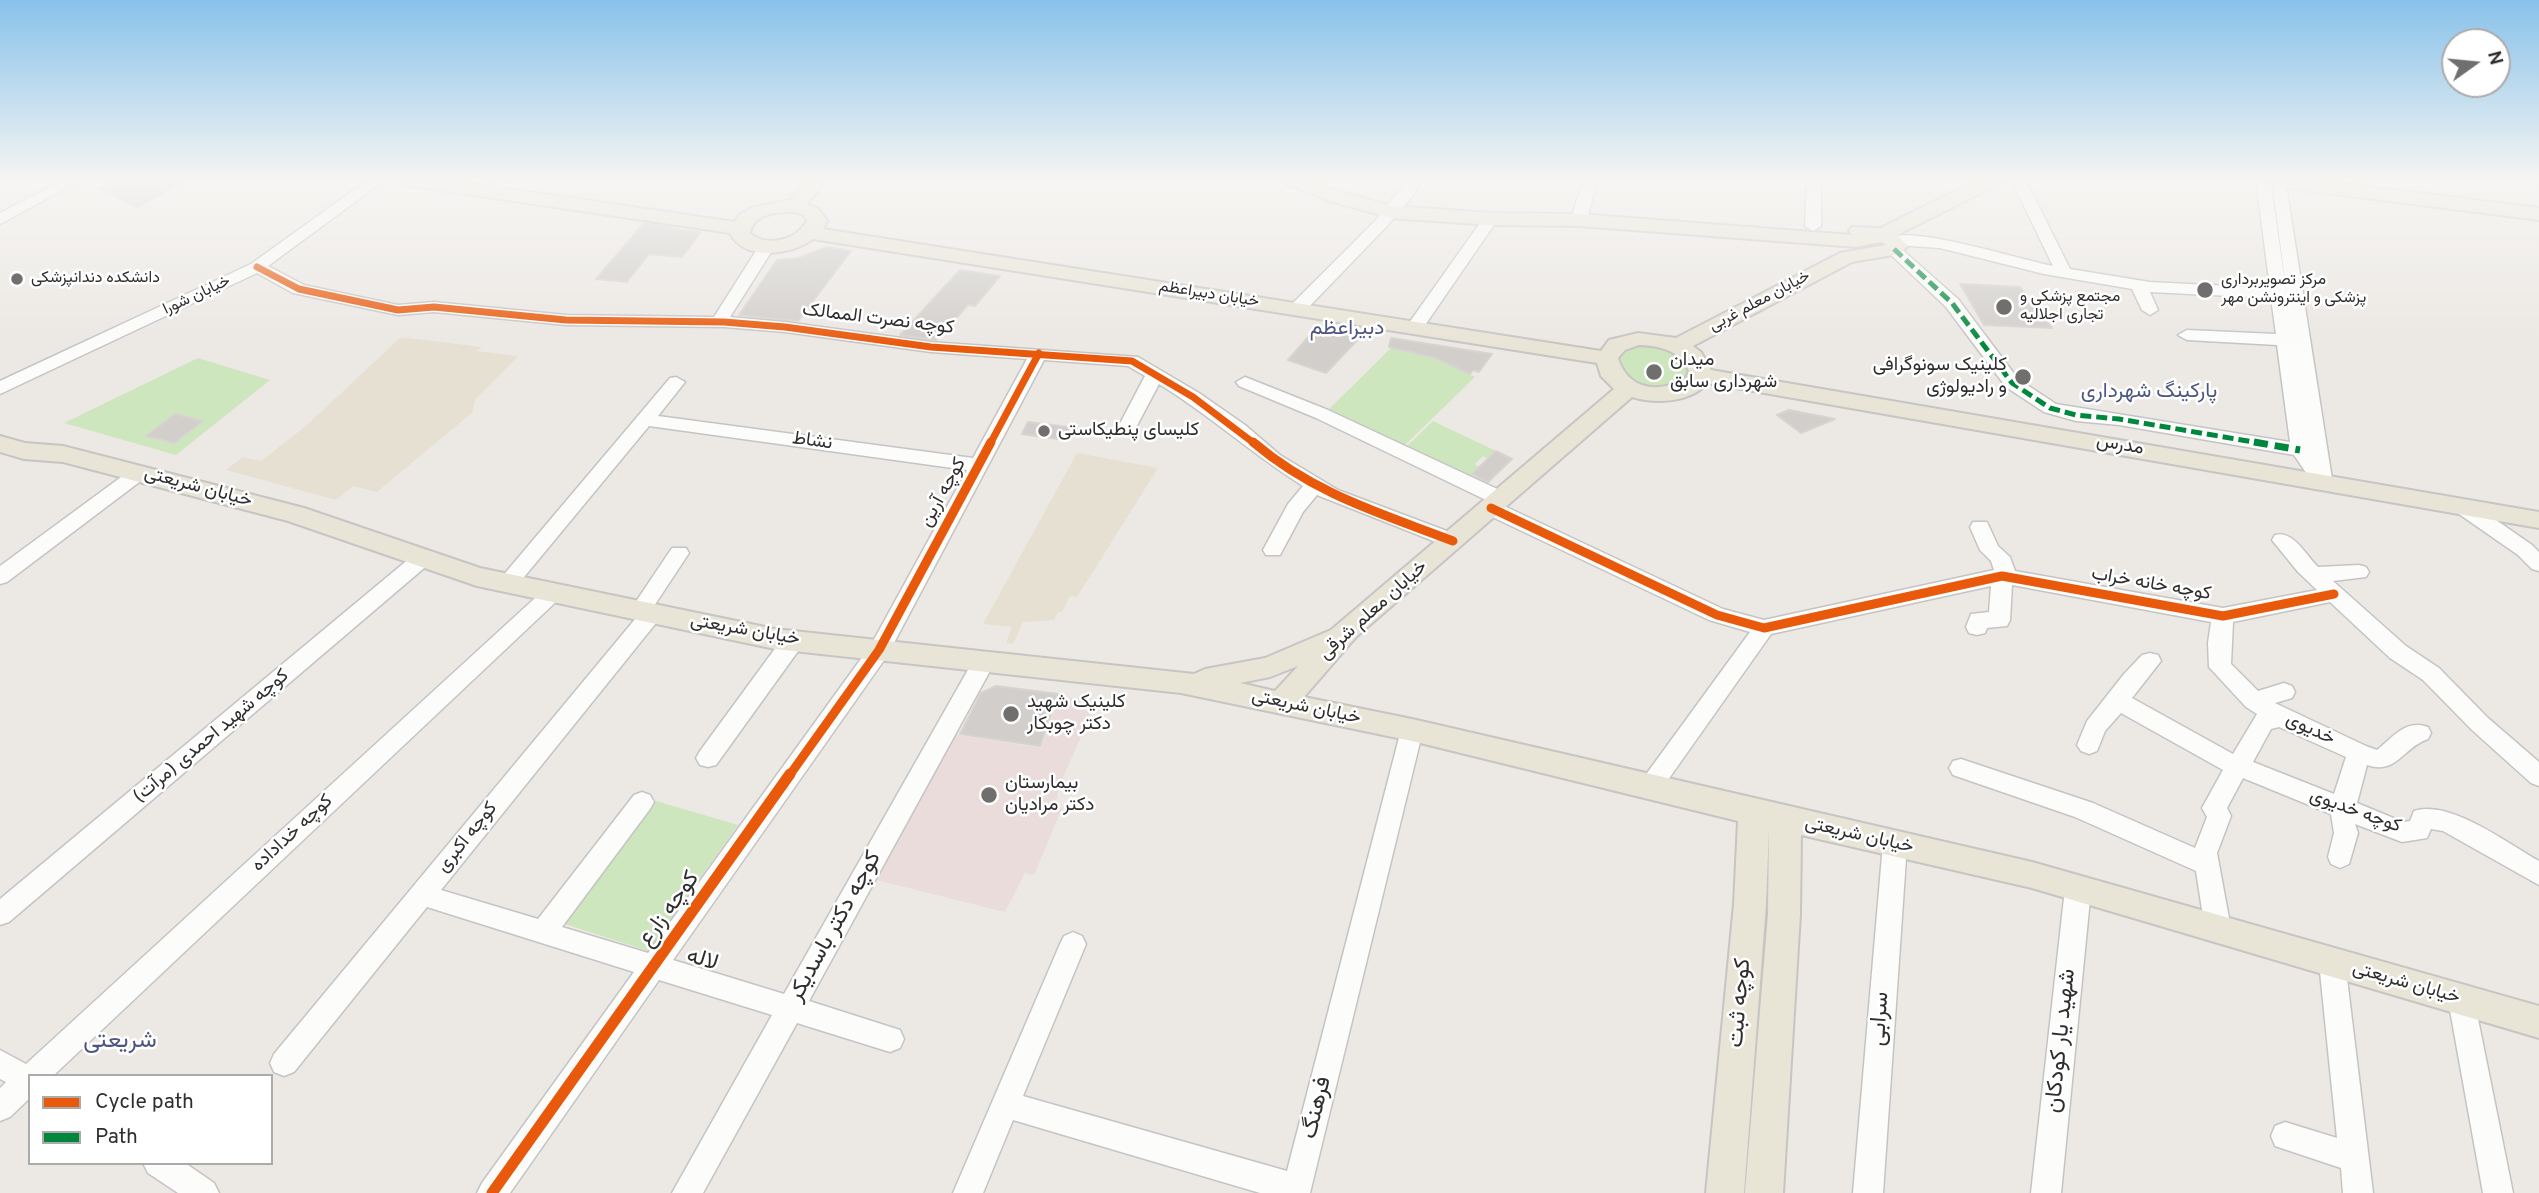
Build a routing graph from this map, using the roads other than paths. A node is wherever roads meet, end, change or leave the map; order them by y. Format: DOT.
graph roads {
  1 [pos="302,235"];
  2 [pos="743,235"];
  3 [pos="808,235"];
  4 [pos="822,235"];
  5 [pos="1369,235"];
  6 [pos="1479,235"];
  7 [pos="1842,235"];
  8 [pos="1897,235"];
  9 [pos="2046,235"];
  10 [pos="2274,235"];
  11 [pos="2279,235"];
  12 [pos="1886,241"];
  13 [pos="1940,243"];
  14 [pos="767,246"];
  15 [pos="257,267"];
  16 [pos="2064,272"];
  17 [pos="1936,278"];
  18 [pos="2138,284"];
  19 [pos="2278,293"];
  20 [pos="1298,308"];
  21 [pos="2150,310"];
  22 [pos="719,322"];
  23 [pos="1415,327"];
  24 [pos="2187,335"];
  25 [pos="2284,340"];
  26 [pos="1677,346"];
  27 [pos="1038,353"];
  28 [pos="1607,358"];
  29 [pos="1155,375"];
  30 [pos="1701,375"];
  31 [pos="676,382"];
  32 [pos="1245,382"];
  33 [pos="0,388"];
  34 [pos="1629,388"];
  35 [pos="645,419"];
  36 [pos="0,431"];
  37 [pos="1125,431"];
  38 [pos="0,444"];
  39 [pos="2300,450"];
  40 [pos="63,454"];
  41 [pos="979,465"];
  42 [pos="139,473"];
  43 [pos="2322,481"];
  44 [pos="1315,485"];
  45 [pos="1496,503"];
  46 [pos="2466,509"];
  47 [pos="2539,520"];
  48 [pos="1980,527"];
  49 [pos="2282,540"];
  50 [pos="1453,541"];
  51 [pos="1273,550"];
  52 [pos="679,553"];
  53 [pos="423,558"];
  54 [pos="2539,564"];
  55 [pos="2359,572"];
  56 [pos="2314,575"];
  57 [pos="2002,576"];
  58 [pos="0,577"];
  59 [pos="508,583"];
  60 [pos="553,593"];
  61 [pos="2334,594"];
  62 [pos="646,612"];
  63 [pos="2223,616"];
  64 [pos="1977,627"];
  65 [pos="1764,628"];
  66 [pos="1348,630"];
  67 [pos="793,641"];
  68 [pos="879,650"];
  69 [pos="985,660"];
  70 [pos="2150,661"];
  71 [pos="1181,682"];
  72 [pos="2284,692"];
  73 [pos="2118,701"];
  74 [pos="2254,701"];
  75 [pos="1282,702"];
  76 [pos="2281,718"];
  77 [pos="1412,730"];
  78 [pos="2420,733"];
  79 [pos="2089,745"];
  80 [pos="2359,753"];
  81 [pos="708,758"];
  82 [pos="2238,764"];
  83 [pos="1961,768"];
  84 [pos="2539,776"];
  85 [pos="1650,787"];
  86 [pos="642,802"];
  87 [pos="2343,809"];
  88 [pos="1770,816"];
  89 [pos="1895,844"];
  90 [pos="2340,857"];
  91 [pos="2207,865"];
  92 [pos="2539,874"];
  93 [pos="2078,888"];
  94 [pos="422,895"];
  95 [pos="1750,904"];
  96 [pos="0,914"];
  97 [pos="1784,915"];
  98 [pos="2218,929"];
  99 [pos="543,932"];
  100 [pos="1073,944"];
  101 [pos="2332,962"];
  102 [pos="653,966"];
  103 [pos="2461,999"];
  104 [pos="790,1008"];
  105 [pos="2539,1022"];
  106 [pos="890,1039"];
  107 [pos="0,1063"];
  108 [pos="284,1063"];
  109 [pos="35,1074"];
  110 [pos="28,1078"];
  111 [pos="28,1081"];
  112 [pos="1004,1104"];
  113 [pos="0,1107"];
  114 [pos="2285,1136"];
  115 [pos="2355,1158"];
  116 [pos="161,1165"];
  117 [pos="204,1193"];
  118 [pos="492,1193"];
  119 [pos="687,1193"];
  120 [pos="968,1193"];
  121 [pos="1725,1193"];
  122 [pos="1764,1193"];
  123 [pos="1867,1193"];
  124 [pos="2046,1193"];
  125 [pos="2358,1193"];
  126 [pos="2498,1193"];
  1 -- 15 [label="street, خیابان شورا"];
  2 -- 14 [label="main road"];
  3 -- 14 [label="main road"];
  4 -- 20 [label="main road, خیابان دبیراعظم"];
  5 -- 20 [label="street"];
  6 -- 23 [label="street"];
  7 -- 12 [label="main road"];
  8 -- 12 [label="main road"];
  9 -- 16 [label="street"];
  10 -- 19 [label="street"];
  11 -- 43 [label="street"];
  12 -- 13 [label="street"];
  12 -- 26 [label="main road, خیابان معلم غربی"];
  12 -- 39 [label="street"];
  13 -- 16 [label="street"];
  13 -- 17 [label="street"];
  14 -- 22 [label="street"];
  15 -- 22 [label="street, کوچه نصرت الممالک"];
  15 -- 33 [label="street, خیابان شورا"];
  16 -- 18 [label="street"];
  18 -- 19 [label="street"];
  18 -- 21 [label="street"];
  19 -- 25 [label="street"];
  20 -- 23 [label="main road, خیابان دبیراعظم"];
  22 -- 27 [label="street, کوچه نصرت الممالک"];
  23 -- 28 [label="main road, خیابان دبیراعظم"];
  24 -- 25 [label="street"];
  25 -- 39 [label="street"];
  26 -- 28 [label="main road"];
  26 -- 30 [label="main road"];
  27 -- 29 [label="street, کوچه نصرت الممالک"];
  27 -- 41 [label="street, کوچه آرین"];
  28 -- 34 [label="main road"];
  29 -- 37 [label="street"];
  29 -- 44 [label="street, کوچه نصرت الممالک"];
  30 -- 34 [label="main road"];
  30 -- 43 [label="main road, مدرس"];
  31 -- 35 [label="street"];
  32 -- 45 [label="street"];
  34 -- 45 [label="main road, خیابان معلم شرقی"];
  35 -- 41 [label="street, نشاط"];
  35 -- 59 [label="street"];
  36 -- 40 [label="main road, خیابان شریعتی"];
  38 -- 40 [label="main road, خیابان شریعتی"];
  39 -- 43 [label="street"];
  40 -- 42 [label="main road, خیابان شریعتی"];
  41 -- 68 [label="street, کوچه آرین"];
  42 -- 53 [label="main road, خیابان شریعتی"];
  42 -- 58 [label="street"];
  43 -- 46 [label="main road, مدرس"];
  44 -- 50 [label="street, کوچه نصرت الممالک"];
  44 -- 51 [label="street"];
  45 -- 50 [label="main road, خیابان معلم شرقی"];
  45 -- 65 [label="street"];
  46 -- 47 [label="main road, مدرس"];
  46 -- 54 [label="street"];
  48 -- 57 [label="street"];
  49 -- 56 [label="street"];
  50 -- 66 [label="main road, خیابان معلم شرقی"];
  52 -- 62 [label="street, کوچه اکبری"];
  53 -- 59 [label="main road, خیابان شریعتی"];
  53 -- 96 [label="street, کوچه شهید احمدی (مرآت)"];
  55 -- 56 [label="street"];
  56 -- 61 [label="street"];
  57 -- 63 [label="street, کوچه خانه خراب"];
  57 -- 64 [label="street"];
  57 -- 65 [label="street"];
  59 -- 60 [label="main road, خیابان شریعتی"];
  60 -- 62 [label="main road, خیابان شریعتی"];
  60 -- 109 [label="street, کوچه خداداده"];
  61 -- 63 [label="street, کوچه خانه خراب"];
  61 -- 84 [label="street"];
  62 -- 67 [label="main road, خیابان شریعتی"];
  62 -- 94 [label="street, کوچه اکبری"];
  63 -- 74 [label="street, خدیوی"];
  65 -- 85 [label="street"];
  66 -- 71 [label="main road"];
  66 -- 75 [label="main road, خیابان معلم شرقی"];
  67 -- 68 [label="main road, خیابان شریعتی"];
  67 -- 81 [label="street"];
  68 -- 69 [label="main road, خیابان شریعتی"];
  68 -- 102 [label="street, کوچه زارع"];
  69 -- 71 [label="main road, خیابان شریعتی"];
  69 -- 104 [label="street, کوچه دکتر باسدیکر"];
  70 -- 73 [label="street"];
  71 -- 75 [label="main road, خیابان شریعتی"];
  72 -- 74 [label="street"];
  73 -- 79 [label="street"];
  73 -- 82 [label="street, کوچه خدیوی"];
  74 -- 76 [label="street, خدیوی"];
  75 -- 77 [label="main road, خیابان شریعتی"];
  76 -- 80 [label="street, خدیوی"];
  76 -- 82 [label="street"];
  77 -- 85 [label="main road, خیابان شریعتی"];
  77 -- 112 [label="street, فرهنگ"];
  78 -- 80 [label="street"];
  80 -- 87 [label="street, خدیوی"];
  82 -- 87 [label="street, کوچه خدیوی"];
  82 -- 91 [label="street"];
  83 -- 91 [label="street"];
  85 -- 88 [label="main road, خیابان شریعتی"];
  86 -- 99 [label="street"];
  87 -- 90 [label="street, خدیوی"];
  87 -- 92 [label="street, کوچه خدیوی"];
  88 -- 89 [label="main road, خیابان شریعتی"];
  88 -- 95 [label="main road, کوچه ثبت"];
  88 -- 97 [label="main road, کوچه ثبت"];
  89 -- 93 [label="main road, خیابان شریعتی"];
  89 -- 123 [label="street, سرابی"];
  91 -- 98 [label="street"];
  93 -- 98 [label="main road, خیابان شریعتی"];
  93 -- 124 [label="street, شهید یار کودکان"];
  94 -- 99 [label="street, لاله"];
  94 -- 108 [label="street, کوچه اکبری"];
  95 -- 97 [label="main road"];
  95 -- 121 [label="main road, کوچه ثبت"];
  97 -- 122 [label="main road, کوچه ثبت"];
  98 -- 101 [label="main road, خیابان شریعتی"];
  99 -- 102 [label="street, لاله"];
  100 -- 112 [label="street"];
  101 -- 103 [label="main road, خیابان شریعتی"];
  101 -- 115 [label="street"];
  102 -- 104 [label="street, لاله"];
  102 -- 118 [label="street, کوچه زارع"];
  103 -- 105 [label="main road, خیابان شریعتی"];
  103 -- 126 [label="street"];
  104 -- 106 [label="street, لاله"];
  104 -- 119 [label="street, کوچه دکتر باسدیکر"];
  107 -- 110 [label="street"];
  111 -- 113 [label="street, کوچه خداداده"];
  112 -- 120 [label="street"];
  114 -- 115 [label="street"];
  115 -- 125 [label="street"];
  116 -- 117 [label="street"];
}
